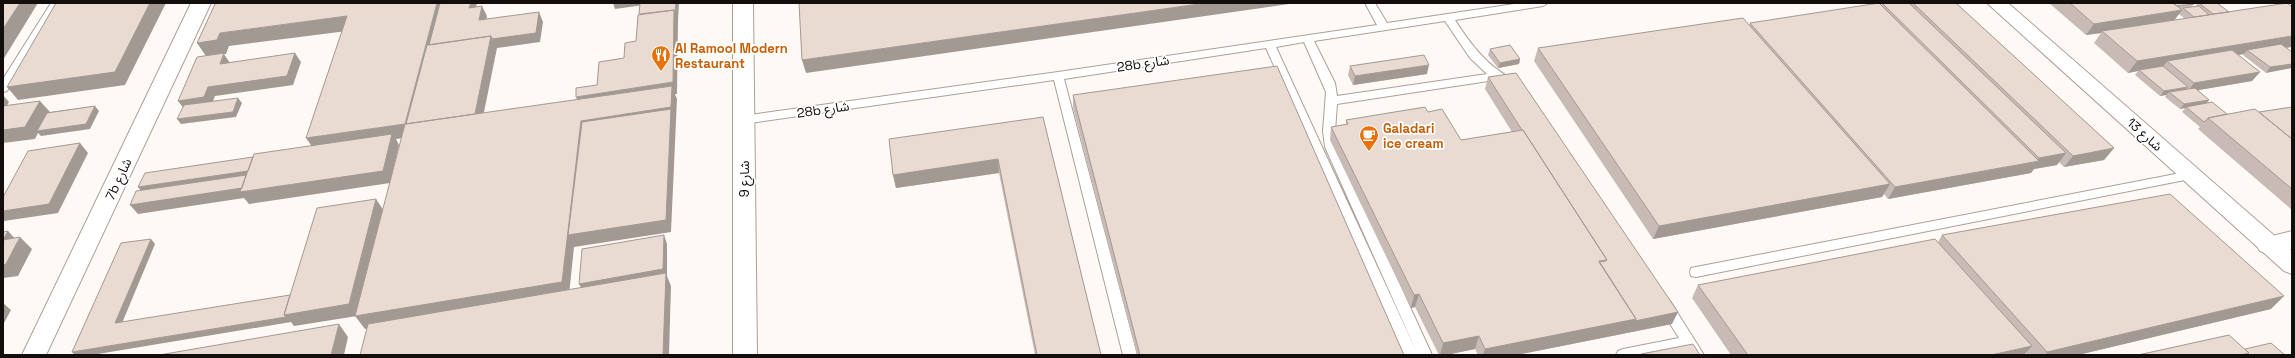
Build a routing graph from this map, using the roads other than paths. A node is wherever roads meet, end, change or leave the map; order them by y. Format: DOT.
graph roads {
  1 [pos="56,3"];
  2 [pos="201,3"];
  3 [pos="743,3"];
  4 [pos="1370,3"];
  5 [pos="1543,3"];
  6 [pos="1997,3"];
  7 [pos="1448,17"];
  8 [pos="1383,26"];
  9 [pos="1307,37"];
  10 [pos="1270,45"];
  11 [pos="1058,76"];
  12 [pos="1496,76"];
  13 [pos="3,88"];
  14 [pos="1521,89"];
  15 [pos="1332,101"];
  16 [pos="743,120"];
  17 [pos="2191,175"];
  18 [pos="2292,240"];
  19 [pos="2268,244"];
  20 [pos="2292,265"];
  21 [pos="1696,272"];
  22 [pos="1658,295"];
  23 [pos="1688,341"];
  24 [pos="34,355"];
  25 [pos="745,355"];
  26 [pos="1130,355"];
  27 [pos="1411,355"];
  28 [pos="1426,355"];
  29 [pos="1623,355"];
  30 [pos="1697,355"];
  1 -- 13 [label="lane"];
  2 -- 24 [label="street, 7b شارع"];
  3 -- 16 [label="street, شارع 9"];
  4 -- 8 [label="lane"];
  5 -- 7 [label="lane, 28b شارع"];
  6 -- 17 [label="street, شارع 13"];
  7 -- 8 [label="lane, 28b شارع"];
  7 -- 12 [label="lane"];
  8 -- 9 [label="lane, 28b شارع"];
  9 -- 10 [label="lane, 28b شارع"];
  9 -- 15 [label="lane"];
  10 -- 11 [label="lane, 28b شارع"];
  10 -- 27 [label="lane"];
  11 -- 16 [label="lane, 28b شارع"];
  11 -- 26 [label="lane"];
  12 -- 14 [label="lane"];
  12 -- 15 [label="lane"];
  15 -- 28 [label="lane"];
  16 -- 25 [label="street, شارع 9"];
  17 -- 19 [label="street, شارع 13"];
  17 -- 21 [label="lane"];
  18 -- 19 [label="street"];
  19 -- 20 [label="street, شارع 13"];
  22 -- 23 [label="lane"];
  23 -- 29 [label="lane"];
  23 -- 30 [label="lane"];
}
